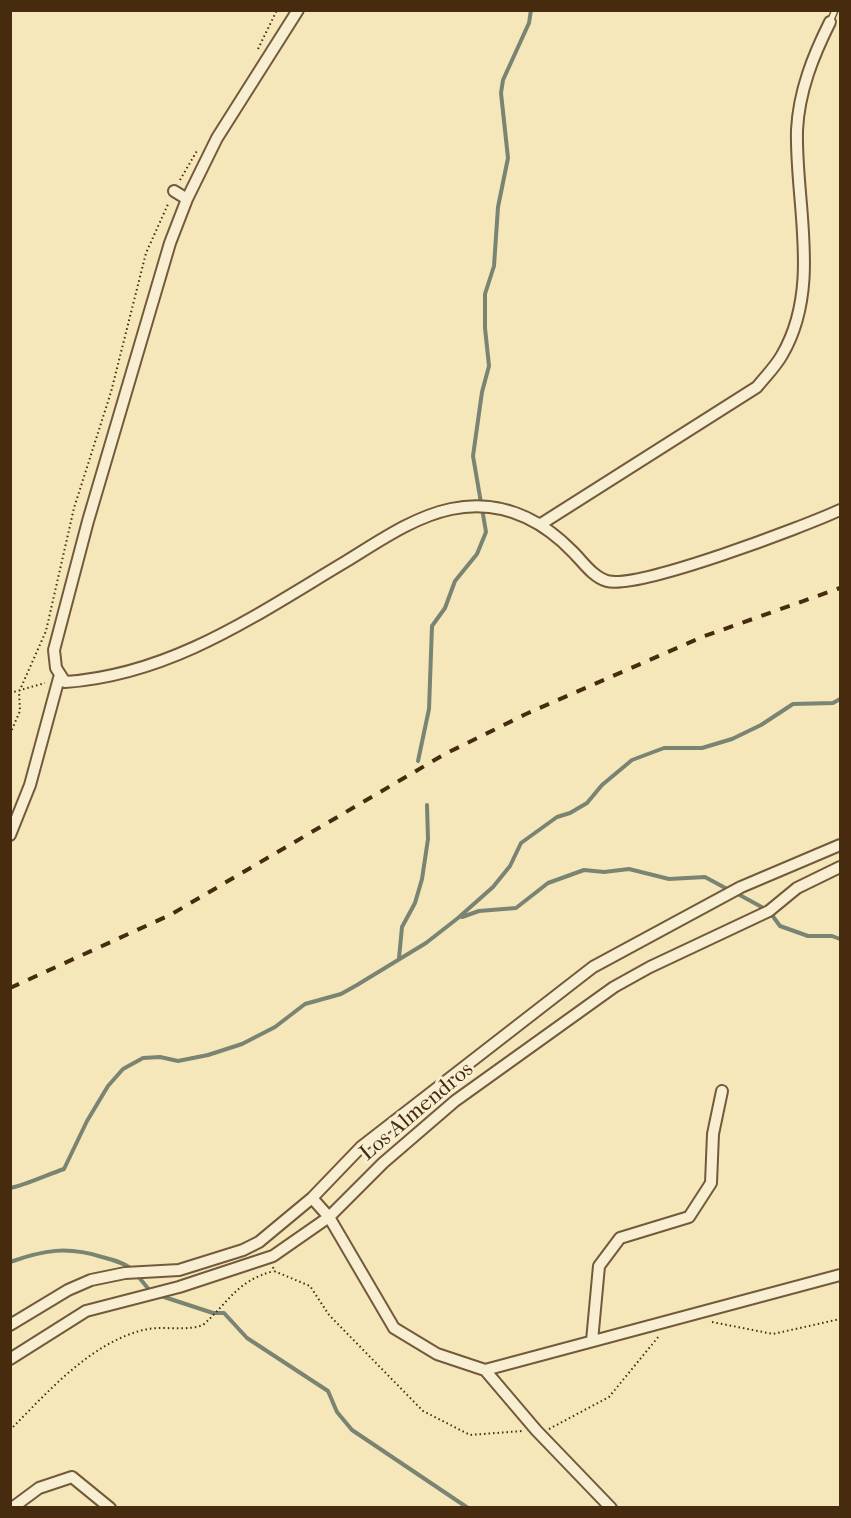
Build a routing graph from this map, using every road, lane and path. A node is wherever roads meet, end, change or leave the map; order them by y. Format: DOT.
graph roads {
  1 [pos="298,10"];
  2 [pos="835,10"];
  3 [pos="830,22"];
  4 [pos="174,191"];
  5 [pos="187,199"];
  6 [pos="840,510"];
  7 [pos="541,524"];
  8 [pos="59,678"];
  9 [pos="10,693"];
  10 [pos="19,693"];
  11 [pos="10,734"];
  12 [pos="10,835"];
  13 [pos="840,845"];
  14 [pos="840,867"];
  15 [pos="722,1091"];
  16 [pos="312,1198"];
  17 [pos="329,1217"];
  18 [pos="273,1271"];
  19 [pos="840,1275"];
  20 [pos="10,1325"];
  21 [pos="592,1341"];
  22 [pos="10,1359"];
  23 [pos="484,1370"];
  24 [pos="10,1430"];
  25 [pos="12,1508"];
  26 [pos="110,1508"];
  27 [pos="611,1508"];
  1 -- 5 [label="street"];
  2 -- 3 [label="lane"];
  3 -- 7 [label="street"];
  4 -- 5 [label="street"];
  5 -- 8 [label="street"];
  6 -- 7 [label="street"];
  7 -- 8 [label="street"];
  8 -- 10 [label="path"];
  8 -- 12 [label="street"];
  9 -- 10 [label="path"];
  10 -- 11 [label="path"];
  13 -- 16 [label="street, Los Almendros"];
  14 -- 17 [label="street, Los Almendros"];
  15 -- 21 [label="street"];
  16 -- 17 [label="street"];
  16 -- 20 [label="street, Los Almendros"];
  17 -- 22 [label="street, Los Almendros"];
  17 -- 23 [label="street"];
  18 -- 24 [label="path"];
  19 -- 21 [label="street"];
  21 -- 23 [label="street"];
  23 -- 27 [label="street"];
  25 -- 26 [label="street"];
}
